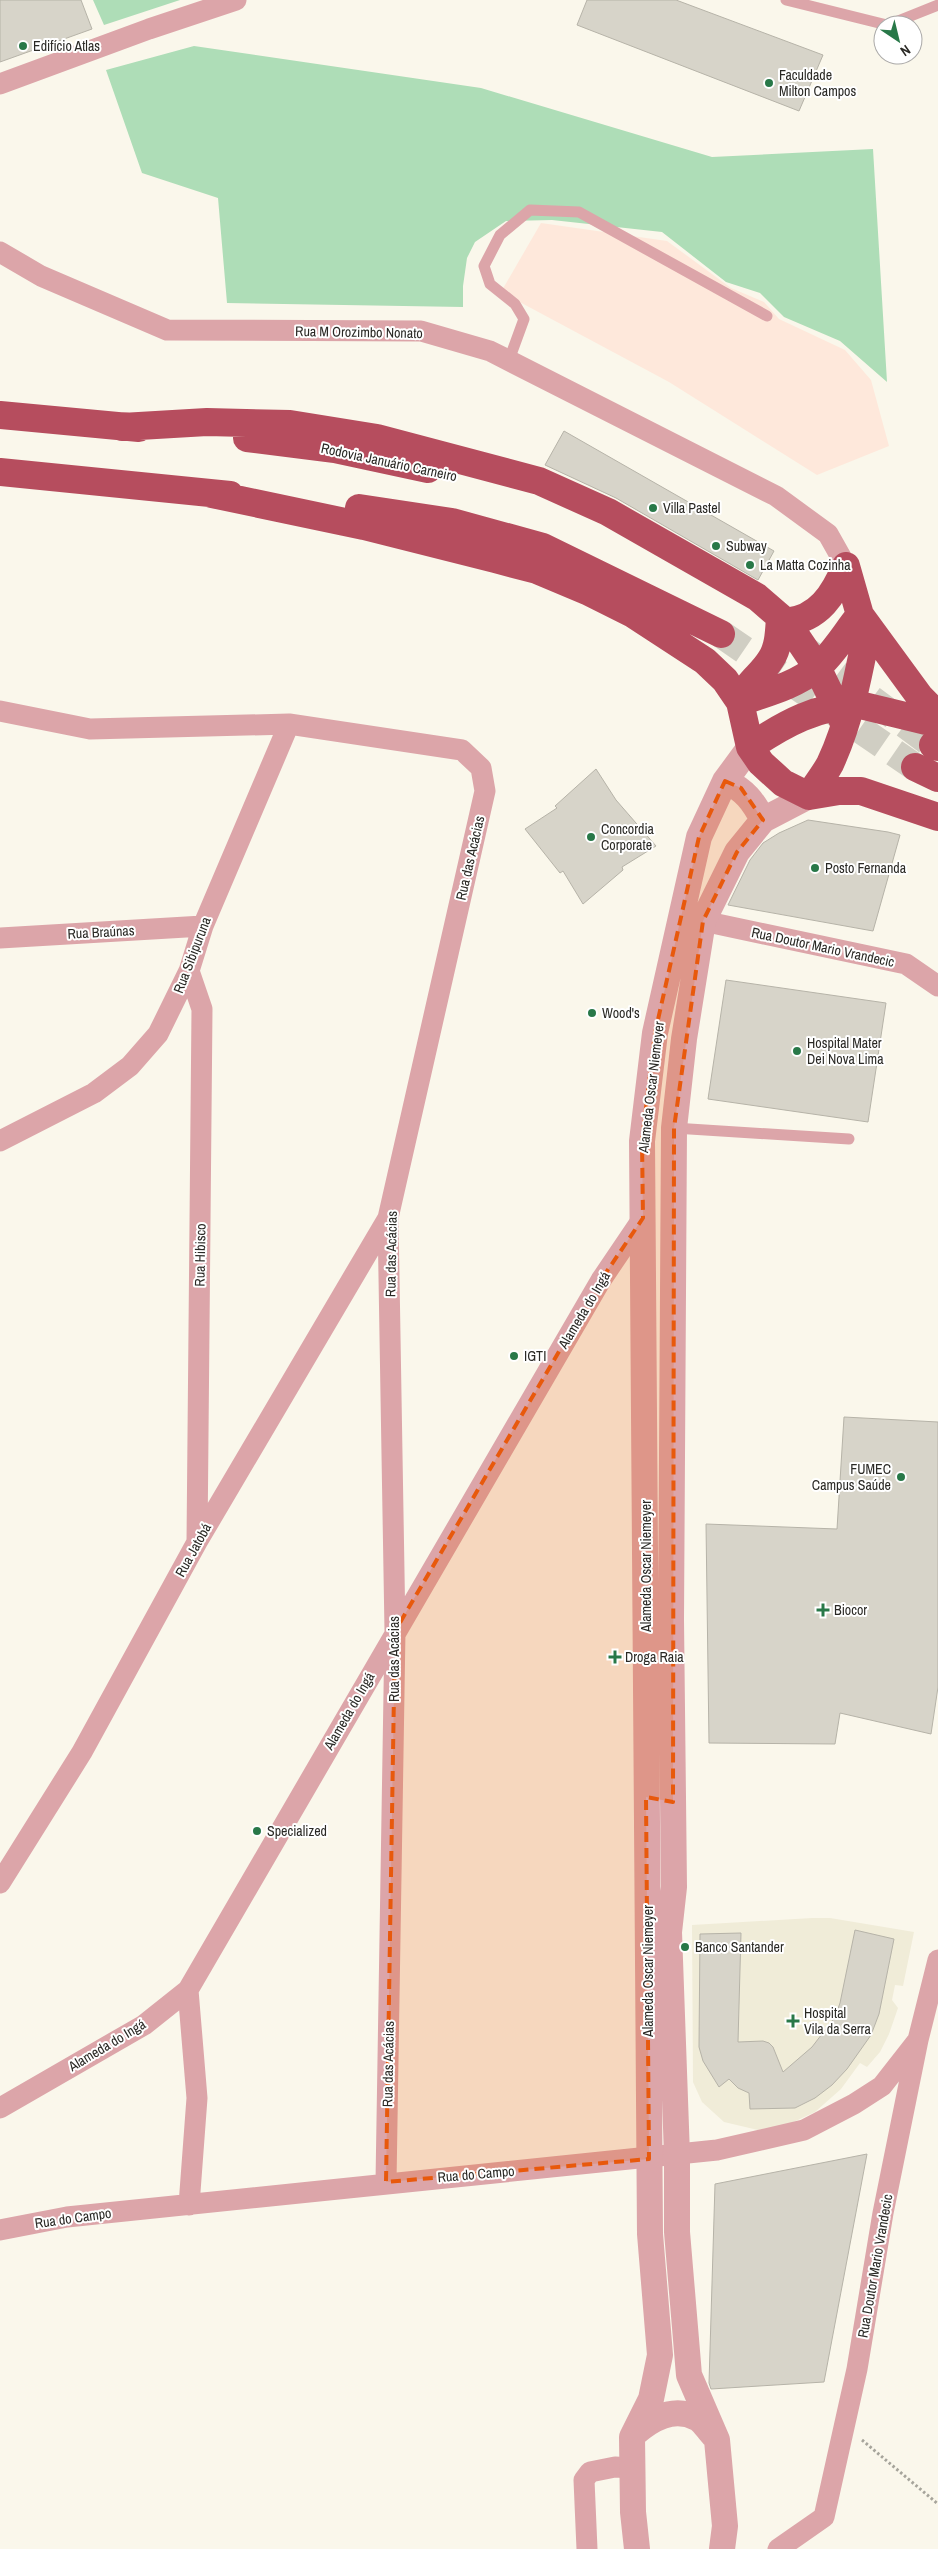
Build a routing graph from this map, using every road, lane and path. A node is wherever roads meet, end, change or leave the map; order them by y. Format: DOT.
graph roads {
  1 [pos="236,0"];
  2 [pos="786,0"];
  3 [pos="938,5"];
  4 [pos="913,15"];
  5 [pos="873,21"];
  6 [pos="0,84"];
  7 [pos="0,252"];
  8 [pos="767,316"];
  9 [pos="509,360"];
  10 [pos="0,415"];
  11 [pos="122,427"];
  12 [pos="0,472"];
  13 [pos="212,494"];
  14 [pos="846,566"];
  15 [pos="748,608"];
  16 [pos="816,611"];
  17 [pos="783,620"];
  18 [pos="864,621"];
  19 [pos="721,634"];
  20 [pos="817,667"];
  21 [pos="740,702"];
  22 [pos="0,711"];
  23 [pos="844,712"];
  24 [pos="938,715"];
  25 [pos="289,724"];
  26 [pos="936,739"];
  27 [pos="750,747"];
  28 [pos="724,781"];
  29 [pos="808,796"];
  30 [pos="938,817"];
  31 [pos="763,820"];
  32 [pos="703,921"];
  33 [pos="203,926"];
  34 [pos="0,938"];
  35 [pos="189,971"];
  36 [pos="938,986"];
  37 [pos="674,1128"];
  38 [pos="849,1139"];
  39 [pos="0,1141"];
  40 [pos="388,1218"];
  41 [pos="642,1218"];
  42 [pos="197,1542"];
  43 [pos="395,1631"];
  44 [pos="646,1797"];
  45 [pos="673,1802"];
  46 [pos="0,1883"];
  47 [pos="938,1960"];
  48 [pos="188,1990"];
  49 [pos="918,2040"];
  50 [pos="0,2108"];
  51 [pos="677,2155"];
  52 [pos="649,2159"];
  53 [pos="386,2182"];
  54 [pos="189,2205"];
  55 [pos="0,2230"];
  56 [pos="844,2426"];
  57 [pos="632,2437"];
  58 [pos="717,2440"];
  59 [pos="632,2468"];
  60 [pos="938,2504"];
  61 [pos="588,2549"];
  62 [pos="637,2549"];
  63 [pos="722,2549"];
  64 [pos="778,2549"];
  1 -- 6 [label="street"];
  2 -- 5 [label="lane"];
  3 -- 4 [label="lane"];
  7 -- 9 [label="street, Rua M Orozimbo Nonato"];
  8 -- 9 [label="lane"];
  9 -- 14 [label="street, Rua M Orozimbo Nonato"];
  10 -- 11 [label="highway, Rodovia Januário Carneiro"];
  11 -- 15 [label="highway, Rodovia Januário Carneiro"];
  11 -- 17 [label="highway"];
  12 -- 13 [label="highway"];
  13 -- 19 [label="highway"];
  13 -- 21 [label="highway"];
  14 -- 16 [label="highway"];
  14 -- 18 [label="highway"];
  16 -- 17 [label="highway"];
  16 -- 18 [label="highway"];
  17 -- 20 [label="highway"];
  17 -- 21 [label="highway"];
  18 -- 20 [label="highway"];
  18 -- 23 [label="highway"];
  18 -- 24 [label="highway"];
  20 -- 21 [label="highway"];
  20 -- 23 [label="highway"];
  21 -- 27 [label="highway"];
  22 -- 25 [label="street, Rua das Acácias"];
  23 -- 26 [label="highway"];
  23 -- 27 [label="highway"];
  23 -- 29 [label="highway"];
  25 -- 33 [label="street, Rua Sibipuruna"];
  25 -- 40 [label="street, Rua das Acácias"];
  27 -- 28 [label="street, Alameda Oscar Niemeyer"];
  27 -- 29 [label="highway"];
  28 -- 31 [label="street"];
  28 -- 41 [label="street, Alameda Oscar Niemeyer"];
  29 -- 30 [label="highway"];
  29 -- 31 [label="street, Alameda Oscar Niemeyer"];
  31 -- 32 [label="street, Alameda Oscar Niemeyer"];
  32 -- 36 [label="street, Rua Doutor Mario Vrandecic"];
  32 -- 37 [label="street, Alameda Oscar Niemeyer"];
  33 -- 34 [label="street, Rua Braúnas"];
  33 -- 35 [label="street, Rua Sibipuruna"];
  35 -- 39 [label="street, Rua Sibipuruna"];
  35 -- 42 [label="street, Rua Hibisco"];
  37 -- 38 [label="lane"];
  37 -- 45 [label="street, Alameda Oscar Niemeyer"];
  40 -- 42 [label="street, Rua Jatobá"];
  40 -- 43 [label="street, Rua das Acácias"];
  41 -- 43 [label="street, Alameda do Ingá"];
  41 -- 44 [label="street, Alameda Oscar Niemeyer"];
  42 -- 46 [label="street, Rua Jatobá"];
  43 -- 48 [label="street, Alameda do Ingá"];
  43 -- 53 [label="street, Rua das Acácias"];
  44 -- 45 [label="street"];
  44 -- 52 [label="street, Alameda Oscar Niemeyer"];
  45 -- 51 [label="street, Alameda Oscar Niemeyer"];
  47 -- 49 [label="street, Rua Doutor Mario Vrandecic"];
  48 -- 50 [label="street, Alameda do Ingá"];
  48 -- 54 [label="street"];
  49 -- 51 [label="street, Rua do Campo"];
  49 -- 56 [label="street, Rua Doutor Mario Vrandecic"];
  51 -- 52 [label="street, Rua do Campo"];
  51 -- 58 [label="street, Alameda Oscar Niemeyer"];
  52 -- 53 [label="street, Rua do Campo"];
  52 -- 57 [label="street, Alameda Oscar Niemeyer"];
  53 -- 54 [label="street, Rua do Campo"];
  54 -- 55 [label="street, Rua do Campo"];
  56 -- 60 [label="path"];
  56 -- 64 [label="street, Rua Doutor Mario Vrandecic"];
  57 -- 58 [label="street"];
  57 -- 59 [label="street, Alameda Oscar Niemeyer"];
  58 -- 63 [label="street, Alameda Oscar Niemeyer"];
  59 -- 61 [label="street"];
  59 -- 62 [label="street, Alameda Oscar Niemeyer"];
}
